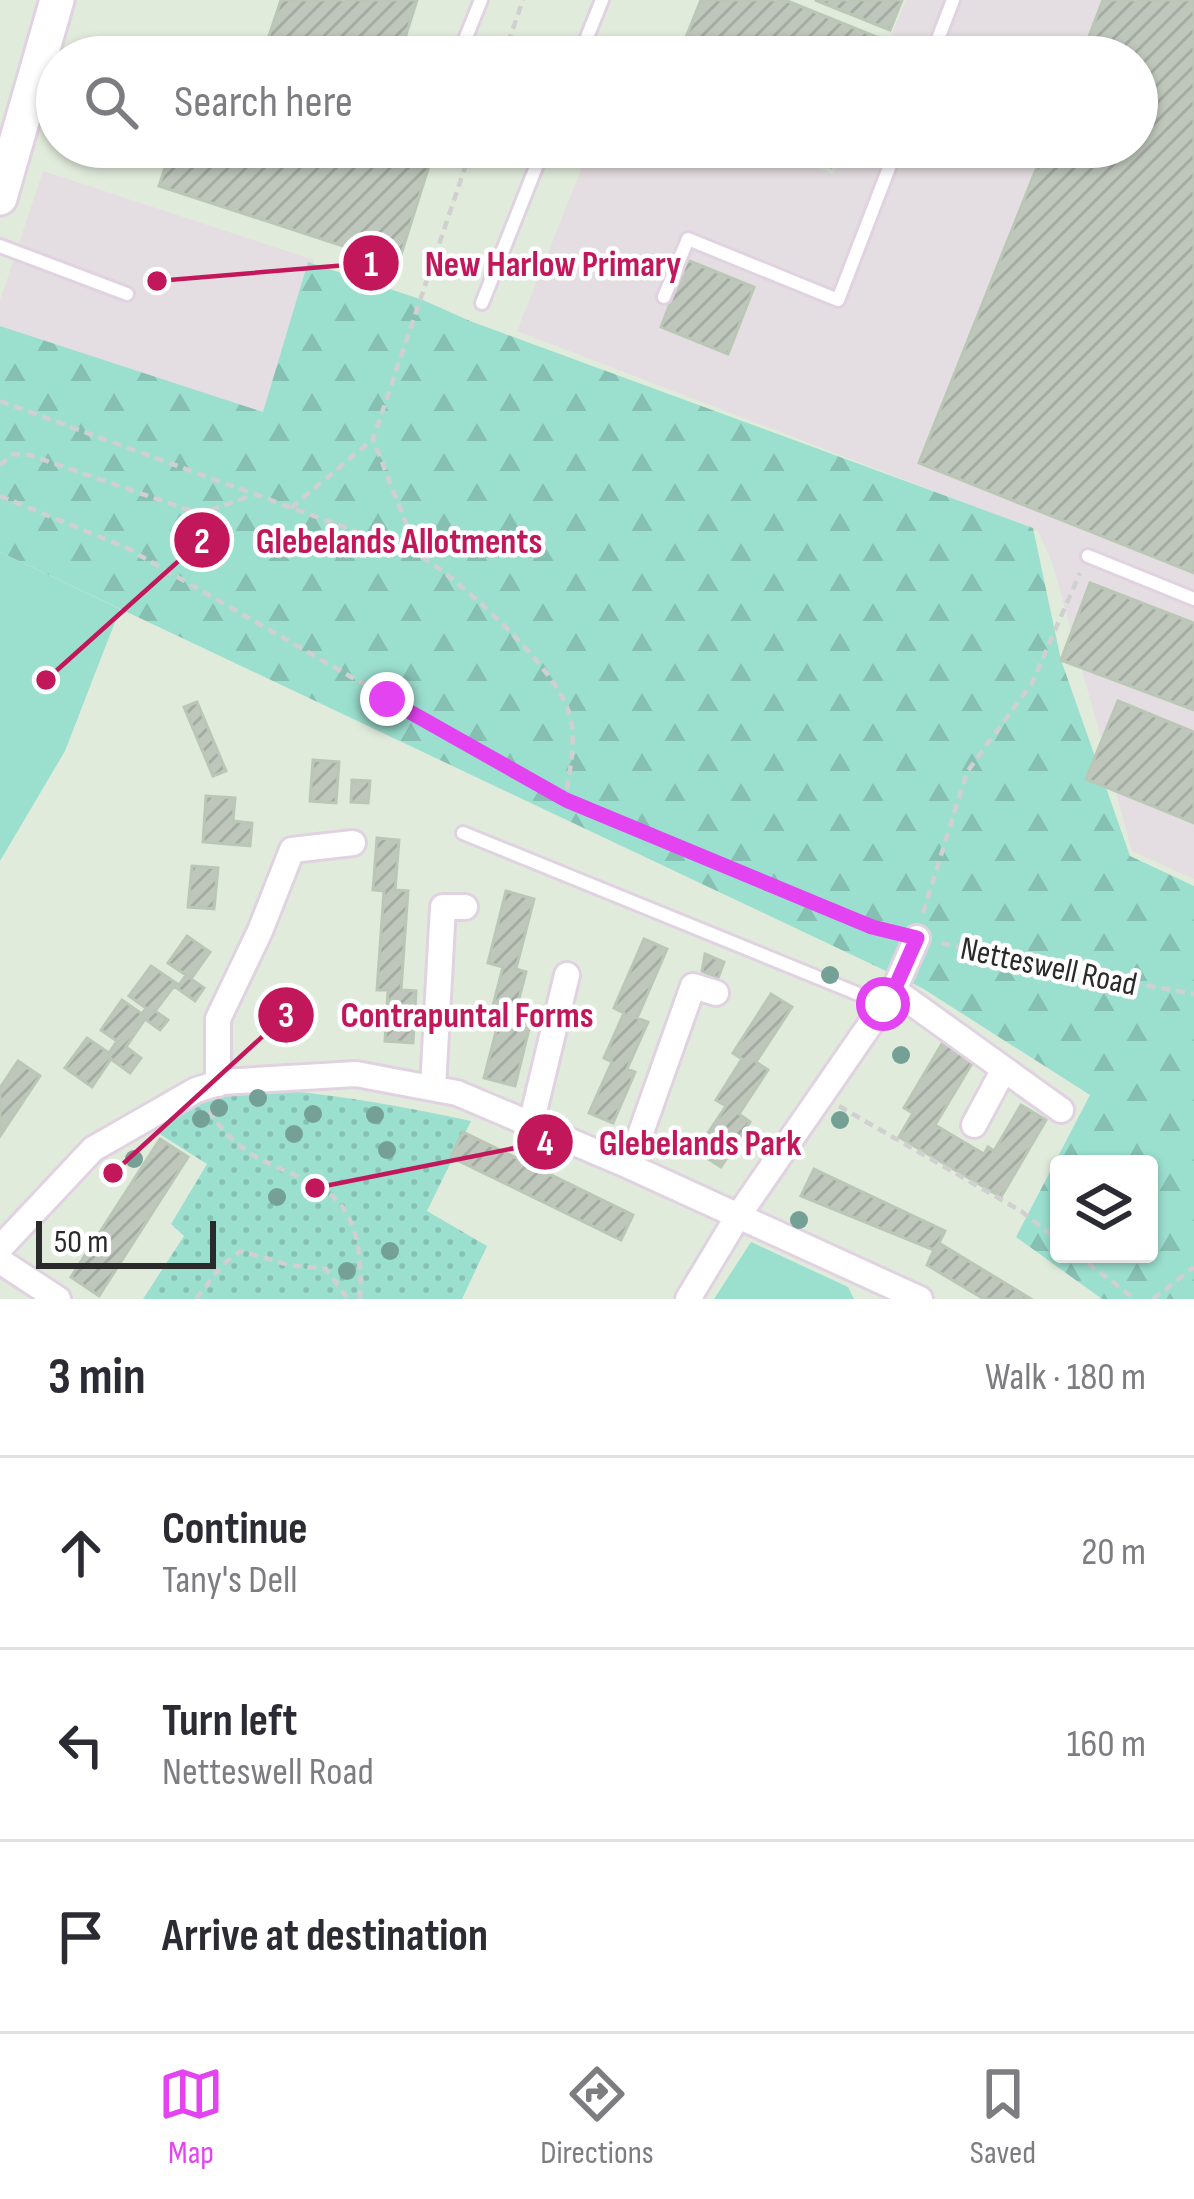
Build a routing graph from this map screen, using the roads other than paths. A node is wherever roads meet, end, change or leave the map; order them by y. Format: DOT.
graph roads {
  1 [pos="57,0"];
  2 [pos="481,0"];
  3 [pos="602,0"];
  4 [pos="953,0"];
  5 [pos="47,36"];
  6 [pos="466,36"];
  7 [pos="587,36"];
  8 [pos="940,36"];
  9 [pos="36,73"];
  10 [pos="536,168"];
  11 [pos="889,168"];
  12 [pos="0,198"];
  13 [pos="0,246"];
  14 [pos="127,294"];
  15 [pos="664,297"];
  16 [pos="482,304"];
  17 [pos="1088,556"];
  18 [pos="1194,598"];
  19 [pos="463,833"];
  20 [pos="353,844"];
  21 [pos="465,907"];
  22 [pos="917,938"];
  23 [pos="567,975"];
  24 [pos="716,993"];
  25 [pos="888,997"];
  26 [pos="1004,1069"];
  27 [pos="207,1087"];
  28 [pos="433,1087"];
  29 [pos="1061,1110"];
  30 [pos="531,1124"];
  31 [pos="974,1125"];
  32 [pos="629,1166"];
  33 [pos="738,1216"];
  34 [pos="0,1248"];
  35 [pos="0,1261"];
  36 [pos="871,1289"];
  37 [pos="58,1299"];
  38 [pos="688,1299"];
  39 [pos="920,1299"];
  1 -- 5 [label="street"];
  2 -- 6 [label="lane"];
  3 -- 7 [label="lane"];
  4 -- 8 [label="lane"];
  9 -- 12 [label="street"];
  10 -- 16 [label="lane"];
  11 -- 15 [label="lane"];
  13 -- 14 [label="lane"];
  17 -- 18 [label="lane"];
  19 -- 25 [label="lane"];
  20 -- 27 [label="street"];
  21 -- 28 [label="street"];
  22 -- 25 [label="street"];
  23 -- 30 [label="street"];
  24 -- 32 [label="street"];
  25 -- 26 [label="street"];
  25 -- 33 [label="street"];
  26 -- 29 [label="street"];
  26 -- 31 [label="street"];
  27 -- 28 [label="street"];
  27 -- 34 [label="street"];
  28 -- 30 [label="street"];
  30 -- 32 [label="street"];
  32 -- 33 [label="street"];
  33 -- 36 [label="street"];
  33 -- 38 [label="street"];
  35 -- 37 [label="street"];
  36 -- 39 [label="street"];
}
